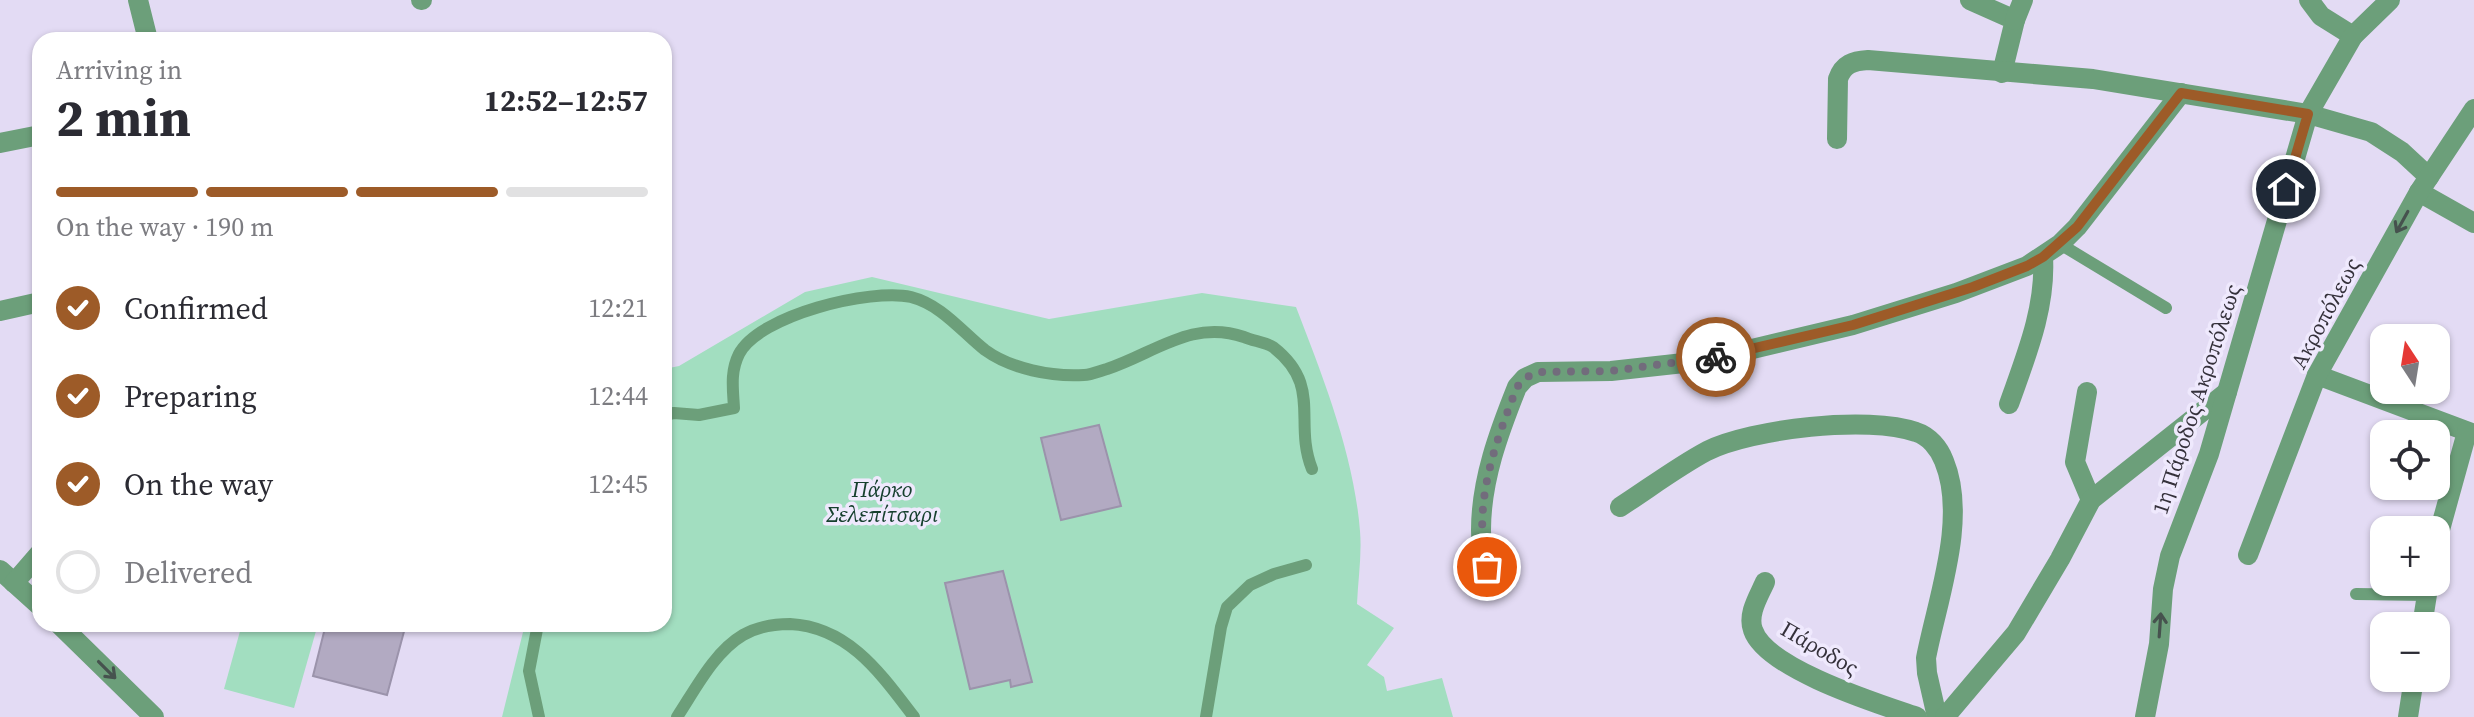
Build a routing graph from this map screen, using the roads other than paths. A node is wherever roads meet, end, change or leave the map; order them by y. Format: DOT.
graph roads {
  1 [pos="138,0"];
  2 [pos="1970,0"];
  3 [pos="2023,0"];
  4 [pos="2309,0"];
  5 [pos="2390,0"];
  6 [pos="2015,20"];
  7 [pos="146,32"];
  8 [pos="2353,36"];
  9 [pos="2002,73"];
  10 [pos="2181,93"];
  11 [pos="2474,109"];
  12 [pos="2308,114"];
  13 [pos="32,137"];
  14 [pos="1837,139"];
  15 [pos="0,143"];
  16 [pos="2424,184"];
  17 [pos="2474,223"];
  18 [pos="2060,244"];
  19 [pos="2043,257"];
  20 [pos="32,304"];
  21 [pos="2166,308"];
  22 [pos="0,311"];
  23 [pos="2317,375"];
  24 [pos="2087,392"];
  25 [pos="2227,392"];
  26 [pos="2009,404"];
  27 [pos="672,413"];
  28 [pos="2471,433"];
  29 [pos="1312,469"];
  30 [pos="2091,500"];
  31 [pos="1620,507"];
  32 [pos="2445,516"];
  33 [pos="2248,555"];
  34 [pos="32,559"];
  35 [pos="1306,565"];
  36 [pos="7,576"];
  37 [pos="1765,582"];
  38 [pos="1491,584"];
  39 [pos="2370,593"];
  40 [pos="2356,594"];
  41 [pos="32,599"];
  42 [pos="67,632"];
  43 [pos="536,632"];
  44 [pos="2412,692"];
  45 [pos="2147,710"];
  46 [pos="154,717"];
  47 [pos="539,717"];
  48 [pos="677,717"];
  49 [pos="914,717"];
  50 [pos="1206,717"];
  51 [pos="1917,717"];
  52 [pos="1937,717"];
  53 [pos="1945,717"];
  54 [pos="2408,717"];
  1 -- 7 [label="street"];
  2 -- 6 [label="street"];
  3 -- 6 [label="street"];
  4 -- 8 [label="street"];
  5 -- 8 [label="street, 1η Πάροδος Ακροπόλεως"];
  6 -- 9 [label="street"];
  8 -- 12 [label="street, 1η Πάροδος Ακροπόλεως"];
  9 -- 10 [label="street"];
  9 -- 14 [label="street"];
  10 -- 12 [label="street"];
  10 -- 18 [label="street"];
  11 -- 16 [label="street, Ακροπόλεως"];
  12 -- 16 [label="street"];
  12 -- 25 [label="street, 1η Πάροδος Ακροπόλεως"];
  13 -- 15 [label="street"];
  16 -- 17 [label="street"];
  16 -- 23 [label="street, Ακροπόλεως, one-way"];
  18 -- 19 [label="street"];
  18 -- 21 [label="lane"];
  19 -- 26 [label="street"];
  19 -- 38 [label="street"];
  20 -- 22 [label="street"];
  23 -- 28 [label="street"];
  23 -- 33 [label="street, Ακροπόλεως"];
  24 -- 30 [label="street"];
  25 -- 30 [label="street"];
  45 -- 25 [label="street, 1η Πάροδος Ακροπόλεως, one-way"];
  27 -- 29 [label="lane"];
  28 -- 32 [label="street"];
  30 -- 53 [label="street"];
  31 -- 52 [label="street"];
  34 -- 36 [label="street"];
  35 -- 50 [label="lane"];
  36 -- 41 [label="street"];
  37 -- 51 [label="street, Πάροδος"];
  39 -- 40 [label="lane"];
  42 -- 46 [label="street, one-way"];
  43 -- 47 [label="lane"];
  44 -- 54 [label="street"];
  48 -- 49 [label="lane"];
}
